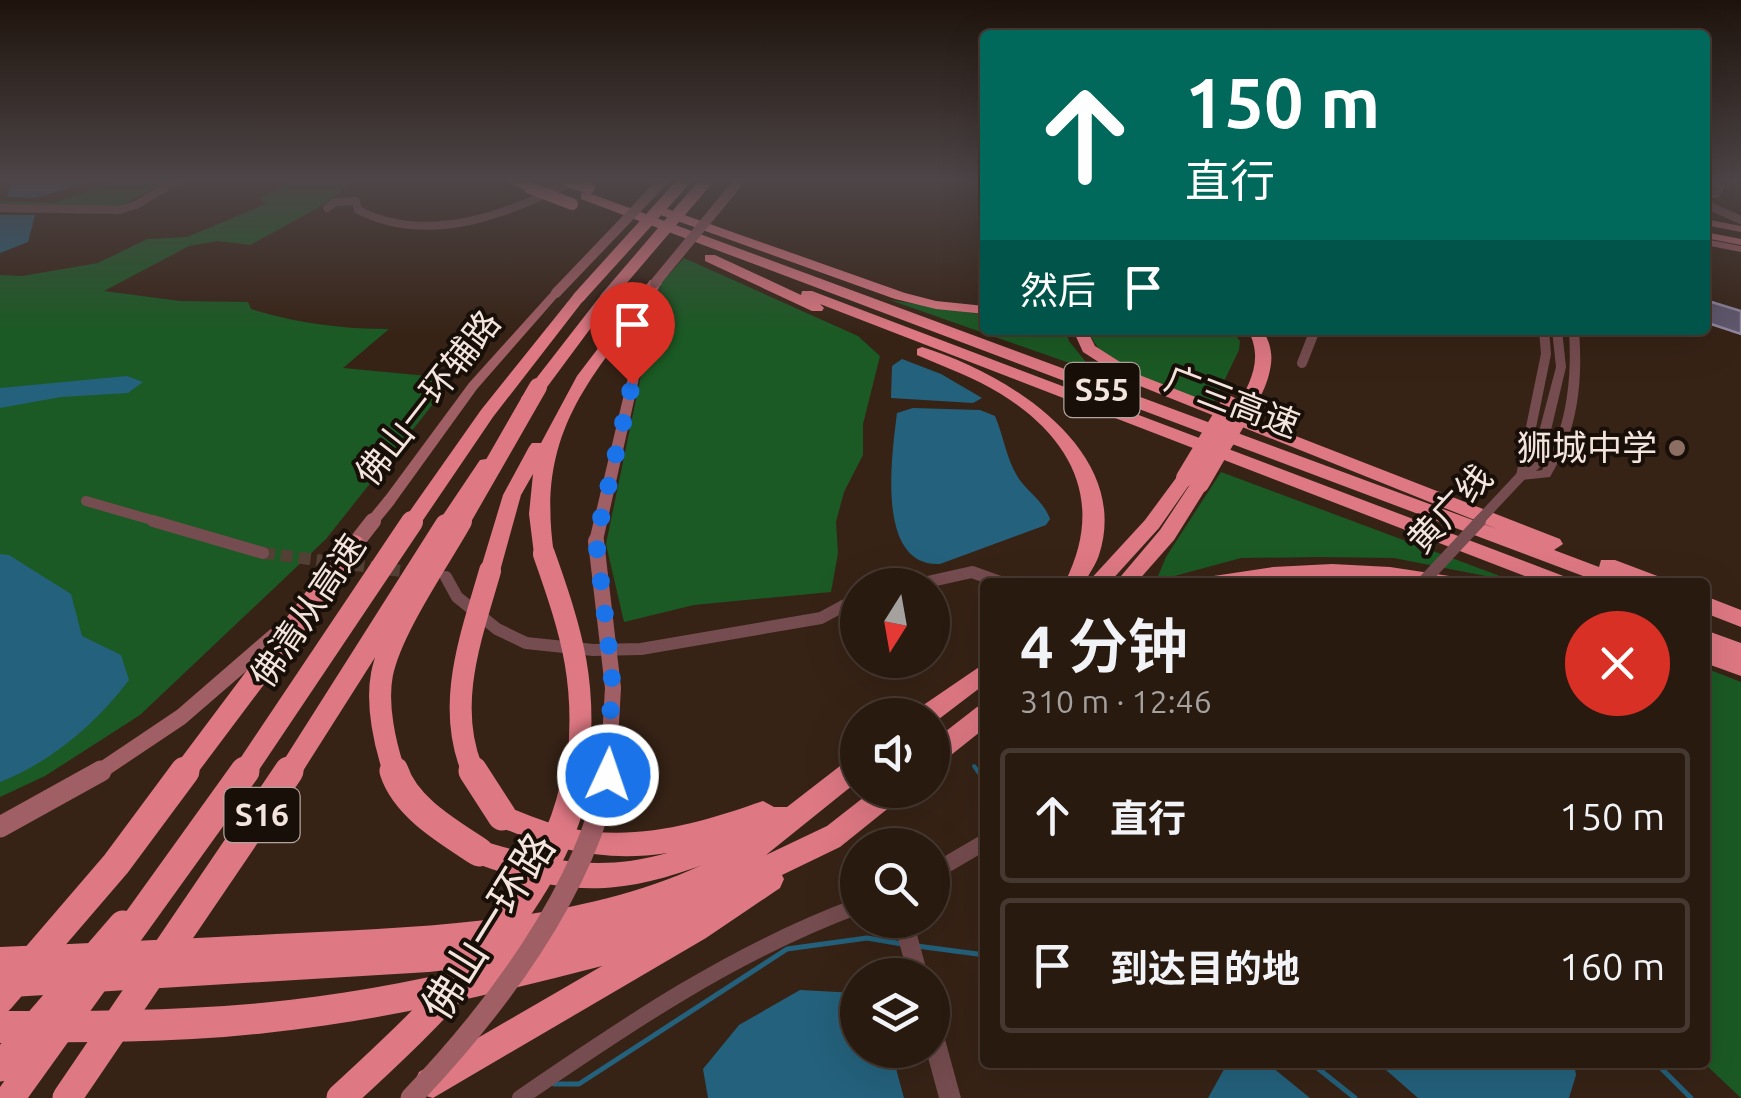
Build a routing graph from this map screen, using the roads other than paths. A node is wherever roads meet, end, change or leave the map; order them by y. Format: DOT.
graph roads {
  1 [pos="615,231"];
  2 [pos="639,231"];
  3 [pos="655,231"];
  4 [pos="663,231"];
  5 [pos="677,231"];
  6 [pos="697,231"];
  7 [pos="715,231"];
  8 [pos="1710,237"];
  9 [pos="1741,242"];
  10 [pos="710,258"];
  11 [pos="655,282"];
  12 [pos="980,309"];
  13 [pos="1082,335"];
  14 [pos="1245,335"];
  15 [pos="1258,335"];
  16 [pos="1313,335"];
  17 [pos="1544,335"];
  18 [pos="1558,335"];
  19 [pos="1574,335"];
  20 [pos="1302,363"];
  21 [pos="538,387"];
  22 [pos="1236,407"];
  23 [pos="556,426"];
  24 [pos="1521,476"];
  25 [pos="1193,481"];
  26 [pos="86,500"];
  27 [pos="354,546"];
  28 [pos="263,553"];
  29 [pos="446,576"];
  30 [pos="950,577"];
  31 [pos="989,578"];
  32 [pos="1077,578"];
  33 [pos="1102,578"];
  34 [pos="1129,578"];
  35 [pos="1248,578"];
  36 [pos="1417,578"];
  37 [pos="1426,578"];
  38 [pos="1549,578"];
  39 [pos="1608,578"];
  40 [pos="1643,578"];
  41 [pos="1710,606"];
  42 [pos="840,608"];
  43 [pos="1710,617"];
  44 [pos="1741,620"];
  45 [pos="1741,629"];
  46 [pos="1710,640"];
  47 [pos="1741,652"];
  48 [pos="1710,656"];
  49 [pos="1741,667"];
  50 [pos="980,676"];
  51 [pos="950,698"];
  52 [pos="980,718"];
  53 [pos="950,742"];
  54 [pos="840,779"];
  55 [pos="813,799"];
  56 [pos="871,808"];
  57 [pos="0,827"];
  58 [pos="847,828"];
  59 [pos="206,829"];
  60 [pos="840,833"];
  61 [pos="840,833"];
  62 [pos="980,845"];
  63 [pos="950,862"];
  64 [pos="840,912"];
  65 [pos="696,928"];
  66 [pos="0,962"];
  67 [pos="0,982"];
  68 [pos="0,999"];
  69 [pos="0,1027"];
  70 [pos="0,1067"];
  71 [pos="942,1068"];
  72 [pos="10,1098"];
  73 [pos="67,1098"];
  74 [pos="341,1098"];
  75 [pos="409,1098"];
  76 [pos="520,1098"];
  77 [pos="950,1098"];
  1 -- 27 [label="main road, 佛山一环辅路, bridge"];
  2 -- 59 [label="highway, 佛清从高速 / S16, bridge"];
  3 -- 10 [label="highway, 广三高速 / S55"];
  4 -- 21 [label="highway, 佛清从高速 / S16, bridge"];
  5 -- 39 [label="highway, 广三高速 / S55"];
  6 -- 11 [label="main road, bridge"];
  7 -- 12 [label="highway"];
  8 -- 9 [label="main road"];
  10 -- 32 [label="highway"];
  10 -- 38 [label="highway, 广三高速 / S55"];
  11 -- 23 [label="highway"];
  11 -- 75 [label="main road, 佛山一环路, bridge"];
  13 -- 40 [label="highway"];
  14 -- 22 [label="highway"];
  15 -- 22 [label="highway"];
  16 -- 20 [label="street"];
  17 -- 24 [label="street"];
  18 -- 24 [label="street, 黄广线"];
  19 -- 24 [label="street, 黄广线"];
  21 -- 55 [label="highway, bridge"];
  21 -- 73 [label="highway, 佛清从高速 / S16, bridge"];
  22 -- 25 [label="highway, bridge"];
  23 -- 55 [label="highway, bridge"];
  23 -- 74 [label="highway, bridge"];
  24 -- 37 [label="street, 黄广线, bridge"];
  25 -- 33 [label="highway"];
  25 -- 34 [label="highway"];
  26 -- 28 [label="street"];
  27 -- 57 [label="main road, 佛山一环辅路, bridge"];
  27 -- 68 [label="highway, bridge"];
  29 -- 42 [label="street"];
  30 -- 31 [label="street"];
  35 -- 36 [label="highway"];
  41 -- 44 [label="highway"];
  43 -- 45 [label="highway"];
  46 -- 47 [label="highway"];
  48 -- 49 [label="highway"];
  50 -- 51 [label="highway"];
  52 -- 53 [label="highway"];
  54 -- 55 [label="highway"];
  55 -- 66 [label="highway"];
  56 -- 58 [label="highway"];
  59 -- 70 [label="highway, bridge"];
  59 -- 72 [label="highway, 佛清从高速 / S16, bridge"];
  60 -- 65 [label="highway"];
  61 -- 67 [label="highway"];
  62 -- 63 [label="street"];
  64 -- 76 [label="street"];
  65 -- 69 [label="highway"];
  65 -- 75 [label="highway"];
  71 -- 77 [label="street"];
}
